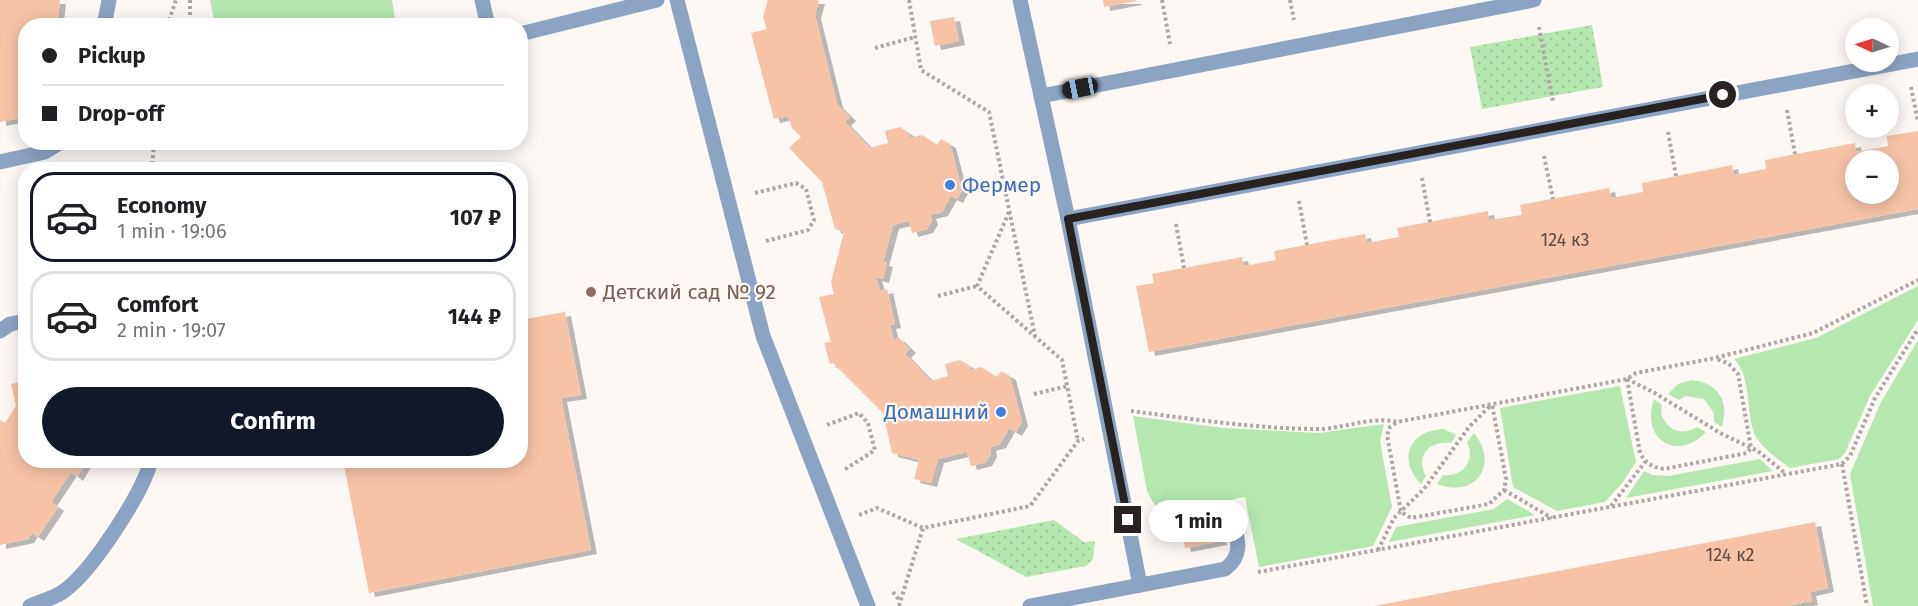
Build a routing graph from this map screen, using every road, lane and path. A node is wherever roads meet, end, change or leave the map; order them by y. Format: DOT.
graph roads {
  1 [pos="109,0"];
  2 [pos="176,0"];
  3 [pos="190,0"];
  4 [pos="482,0"];
  5 [pos="657,0"];
  6 [pos="677,0"];
  7 [pos="909,0"];
  8 [pos="1020,0"];
  9 [pos="1162,0"];
  10 [pos="1534,0"];
  11 [pos="106,18"];
  12 [pos="170,18"];
  13 [pos="190,18"];
  14 [pos="486,18"];
  15 [pos="528,32"];
  16 [pos="915,38"];
  17 [pos="875,48"];
  18 [pos="1912,60"];
  19 [pos="1174,70"];
  20 [pos="1782,84"];
  21 [pos="1041,96"];
  22 [pos="1663,107"];
  23 [pos="1918,122"];
  24 [pos="1558,127"];
  25 [pos="1539,130"];
  26 [pos="48,150"];
  27 [pos="1418,153"];
  28 [pos="1795,154"];
  29 [pos="0,162"];
  30 [pos="1294,176"];
  31 [pos="1676,176"];
  32 [pos="751,182"];
  33 [pos="754,193"];
  34 [pos="1172,199"];
  35 [pos="1553,199"];
  36 [pos="756,203"];
  37 [pos="1009,212"];
  38 [pos="1068,219"];
  39 [pos="1430,222"];
  40 [pos="764,231"];
  41 [pos="766,241"];
  42 [pos="1307,245"];
  43 [pos="769,252"];
  44 [pos="1184,268"];
  45 [pos="1918,280"];
  46 [pos="977,286"];
  47 [pos="938,296"];
  48 [pos="18,322"];
  49 [pos="1918,329"];
  50 [pos="0,331"];
  51 [pos="1035,336"];
  52 [pos="1714,358"];
  53 [pos="1626,379"];
  54 [pos="1068,386"];
  55 [pos="1034,394"];
  56 [pos="1492,404"];
  57 [pos="1106,408"];
  58 [pos="823,414"];
  59 [pos="1397,422"];
  60 [pos="827,425"];
  61 [pos="830,434"];
  62 [pos="1111,434"];
  63 [pos="1078,441"];
  64 [pos="1751,448"];
  65 [pos="840,461"];
  66 [pos="1645,462"];
  67 [pos="1842,464"];
  68 [pos="148,468"];
  69 [pos="843,470"];
  70 [pos="1787,474"];
  71 [pos="848,481"];
  72 [pos="1504,490"];
  73 [pos="856,503"];
  74 [pos="1611,507"];
  75 [pos="1231,511"];
  76 [pos="1401,512"];
  77 [pos="860,514"];
  78 [pos="1553,518"];
  79 [pos="836,524"];
  80 [pos="864,525"];
  81 [pos="923,528"];
  82 [pos="1378,550"];
  83 [pos="1235,561"];
  84 [pos="886,585"];
  85 [pos="1140,585"];
  86 [pos="899,603"];
  87 [pos="30,606"];
  88 [pos="868,606"];
  89 [pos="1030,606"];
  90 [pos="1867,606"];
  1 -- 11 [label="lane"];
  2 -- 12 [label="path"];
  3 -- 13 [label="path"];
  4 -- 14 [label="lane"];
  5 -- 15 [label="lane"];
  6 -- 79 [label="lane"];
  7 -- 16 [label="path"];
  8 -- 21 [label="lane"];
  9 -- 19 [label="path"];
  10 -- 19 [label="lane"];
  10 -- 24 [label="path"];
  16 -- 17 [label="path"];
  16 -- 37 [label="path"];
  18 -- 20 [label="lane"];
  18 -- 23 [label="path"];
  19 -- 21 [label="lane"];
  20 -- 22 [label="lane"];
  20 -- 28 [label="path"];
  21 -- 38 [label="lane"];
  22 -- 24 [label="lane"];
  22 -- 31 [label="path"];
  24 -- 25 [label="lane"];
  25 -- 27 [label="lane"];
  25 -- 35 [label="path"];
  26 -- 29 [label="lane"];
  27 -- 30 [label="lane"];
  27 -- 39 [label="path"];
  30 -- 34 [label="lane"];
  30 -- 42 [label="path"];
  32 -- 33 [label="path"];
  33 -- 36 [label="path"];
  33 -- 41 [label="path"];
  34 -- 38 [label="lane"];
  34 -- 44 [label="path"];
  37 -- 46 [label="path"];
  37 -- 51 [label="path"];
  38 -- 57 [label="lane"];
  40 -- 41 [label="path"];
  41 -- 43 [label="path"];
  45 -- 52 [label="path"];
  46 -- 47 [label="path"];
  46 -- 51 [label="path"];
  48 -- 50 [label="lane"];
  49 -- 67 [label="path"];
  51 -- 54 [label="path"];
  52 -- 53 [label="path"];
  52 -- 64 [label="path"];
  53 -- 56 [label="path"];
  53 -- 64 [label="path"];
  53 -- 66 [label="path"];
  54 -- 55 [label="path"];
  54 -- 63 [label="path"];
  56 -- 59 [label="path"];
  56 -- 72 [label="path"];
  56 -- 76 [label="path"];
  57 -- 59 [label="path"];
  57 -- 62 [label="lane"];
  58 -- 60 [label="path"];
  59 -- 76 [label="path"];
  60 -- 61 [label="path"];
  60 -- 69 [label="path"];
  62 -- 63 [label="path"];
  62 -- 85 [label="lane"];
  63 -- 81 [label="path"];
  64 -- 66 [label="path"];
  64 -- 70 [label="path"];
  65 -- 69 [label="path"];
  66 -- 74 [label="path"];
  67 -- 70 [label="path"];
  67 -- 90 [label="path"];
  68 -- 87 [label="lane"];
  69 -- 71 [label="path"];
  70 -- 74 [label="path"];
  72 -- 76 [label="path"];
  72 -- 78 [label="path"];
  73 -- 77 [label="path"];
  74 -- 78 [label="path"];
  75 -- 83 [label="lane"];
  76 -- 82 [label="path"];
  77 -- 79 [label="path"];
  77 -- 80 [label="path"];
  77 -- 81 [label="path"];
  78 -- 82 [label="path"];
  79 -- 88 [label="lane"];
  81 -- 86 [label="path"];
  82 -- 83 [label="path"];
  83 -- 85 [label="lane"];
  84 -- 86 [label="path"];
  85 -- 89 [label="lane"];
}
